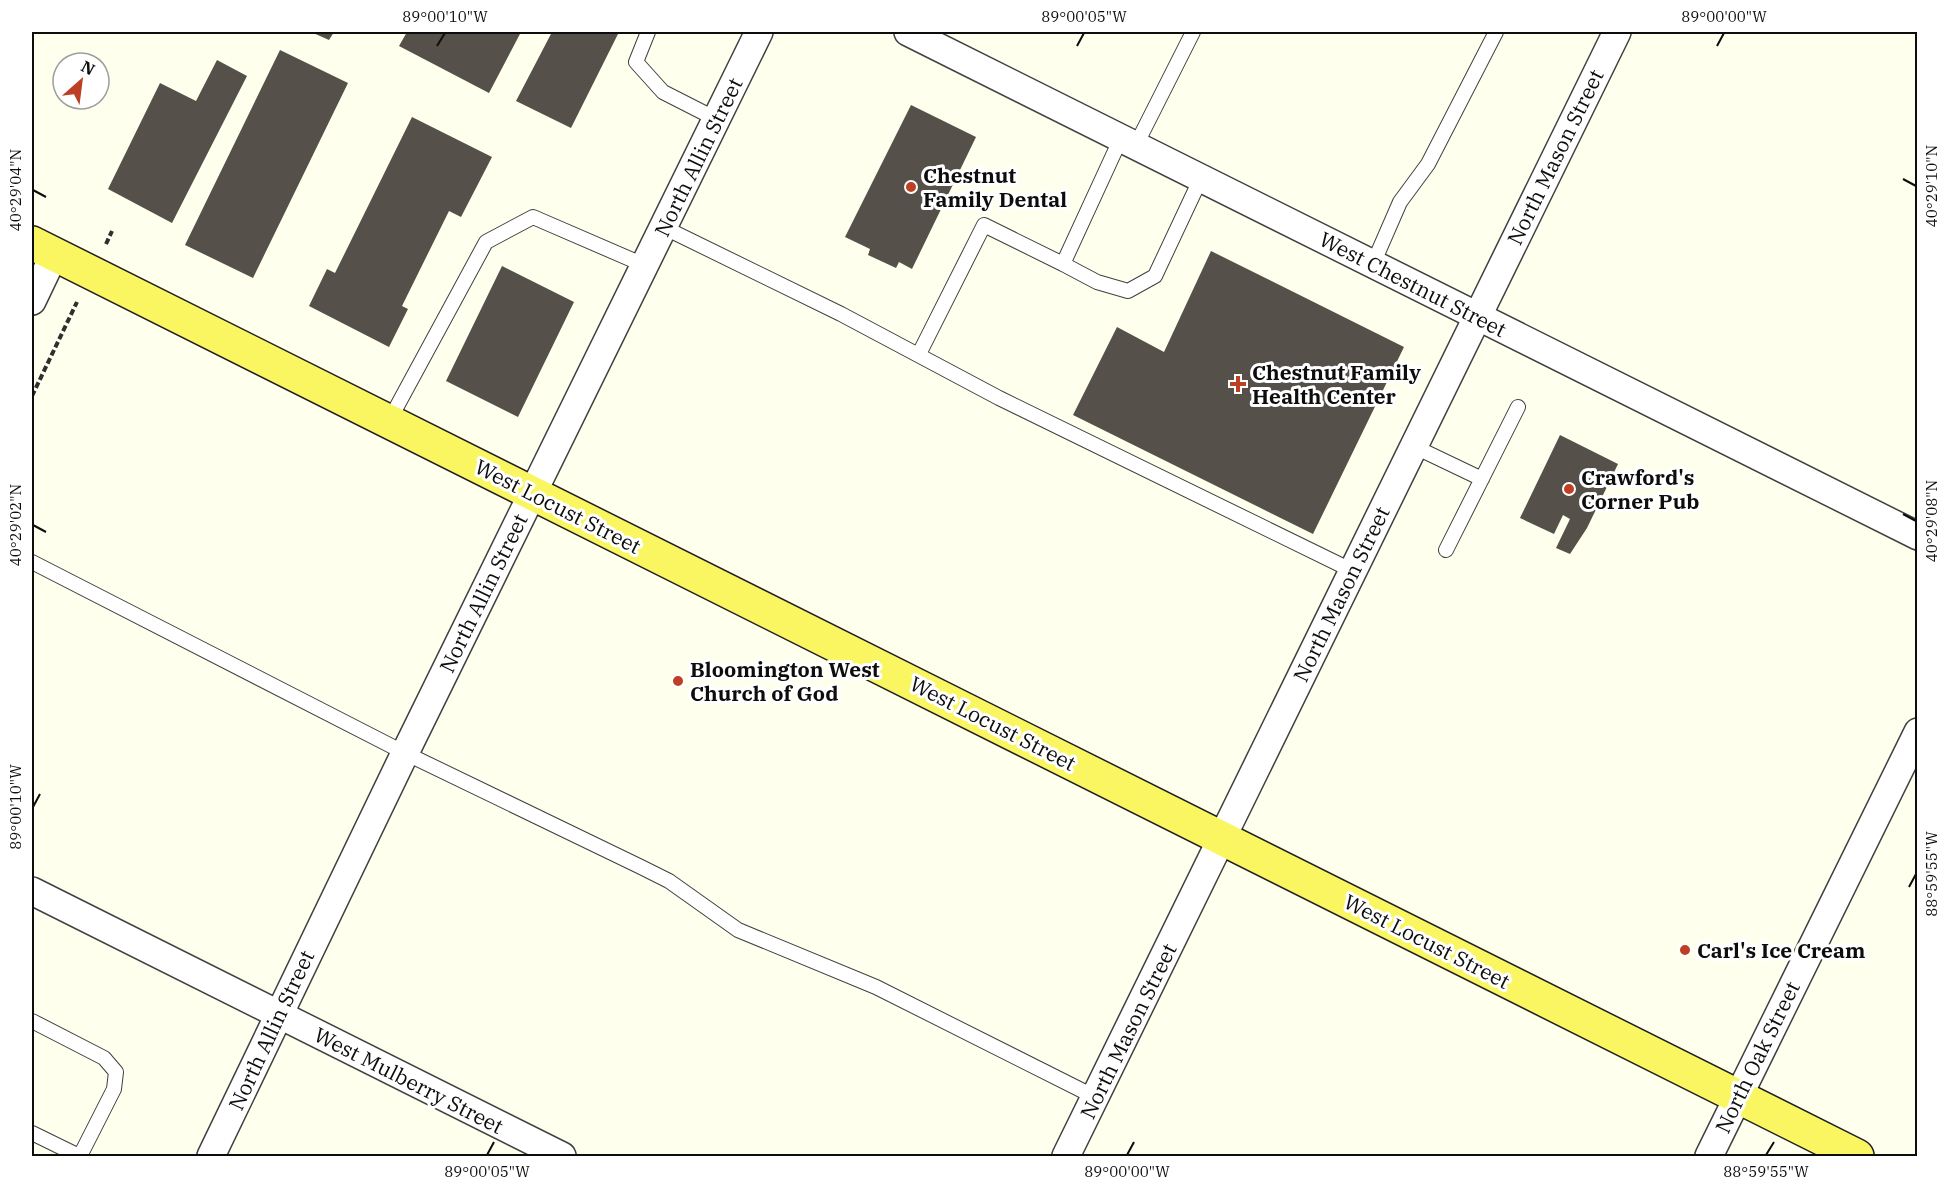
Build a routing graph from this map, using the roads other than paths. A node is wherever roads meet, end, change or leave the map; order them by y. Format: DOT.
graph roads {
  1 [pos="648,32"];
  2 [pos="759,32"];
  3 [pos="908,32"];
  4 [pos="1193,32"];
  5 [pos="1496,32"];
  6 [pos="1617,32"];
  7 [pos="716,119"];
  8 [pos="1128,141"];
  9 [pos="1201,178"];
  10 [pos="663,227"];
  11 [pos="43,249"];
  12 [pos="1063,264"];
  13 [pos="1373,264"];
  14 [pos="644,265"];
  15 [pos="32,301"];
  16 [pos="1477,315"];
  17 [pos="919,354"];
  18 [pos="1518,407"];
  19 [pos="389,421"];
  20 [pos="1413,446"];
  21 [pos="1482,479"];
  22 [pos="532,493"];
  23 [pos="1917,536"];
  24 [pos="1446,550"];
  25 [pos="32,562"];
  26 [pos="1353,571"];
  27 [pos="1917,732"];
  28 [pos="405,753"];
  29 [pos="1222,838"];
  30 [pos="33,895"];
  31 [pos="278,1015"];
  32 [pos="32,1021"];
  33 [pos="1738,1096"];
  34 [pos="1095,1097"];
  35 [pos="32,1133"];
  36 [pos="80,1156"];
  37 [pos="211,1156"];
  38 [pos="562,1156"];
  39 [pos="1066,1156"];
  40 [pos="1709,1156"];
  41 [pos="1857,1156"];
  1 -- 7 [label="lane"];
  2 -- 7 [label="street, North Allin Street"];
  3 -- 8 [label="street, West Chestnut Street"];
  4 -- 8 [label="lane"];
  5 -- 13 [label="lane"];
  6 -- 16 [label="street, North Mason Street"];
  7 -- 10 [label="street, North Allin Street"];
  8 -- 9 [label="street, West Chestnut Street"];
  8 -- 12 [label="lane"];
  9 -- 12 [label="lane"];
  9 -- 13 [label="street, West Chestnut Street"];
  10 -- 14 [label="street, North Allin Street"];
  10 -- 17 [label="lane"];
  11 -- 15 [label="street"];
  11 -- 19 [label="main road, West Locust Street"];
  12 -- 17 [label="lane"];
  13 -- 16 [label="street, West Chestnut Street"];
  14 -- 19 [label="lane"];
  14 -- 22 [label="street, North Allin Street"];
  16 -- 20 [label="street, North Mason Street"];
  16 -- 23 [label="street, West Chestnut Street"];
  17 -- 26 [label="lane"];
  18 -- 21 [label="lane"];
  19 -- 22 [label="main road, West Locust Street"];
  20 -- 21 [label="lane"];
  20 -- 26 [label="street, North Mason Street"];
  21 -- 24 [label="lane"];
  22 -- 28 [label="street, North Allin Street"];
  22 -- 29 [label="main road, West Locust Street"];
  25 -- 28 [label="lane"];
  26 -- 29 [label="street, North Mason Street"];
  27 -- 33 [label="street, North Oak Street"];
  28 -- 31 [label="street, North Allin Street"];
  28 -- 34 [label="lane"];
  29 -- 33 [label="main road, West Locust Street"];
  29 -- 34 [label="street, North Mason Street"];
  30 -- 31 [label="street, West Mulberry Street"];
  31 -- 37 [label="street, North Allin Street"];
  31 -- 38 [label="street, West Mulberry Street"];
  32 -- 36 [label="lane"];
  33 -- 40 [label="street, North Oak Street"];
  33 -- 41 [label="main road, West Locust Street"];
  34 -- 39 [label="street, North Mason Street"];
  35 -- 36 [label="lane"];
}
